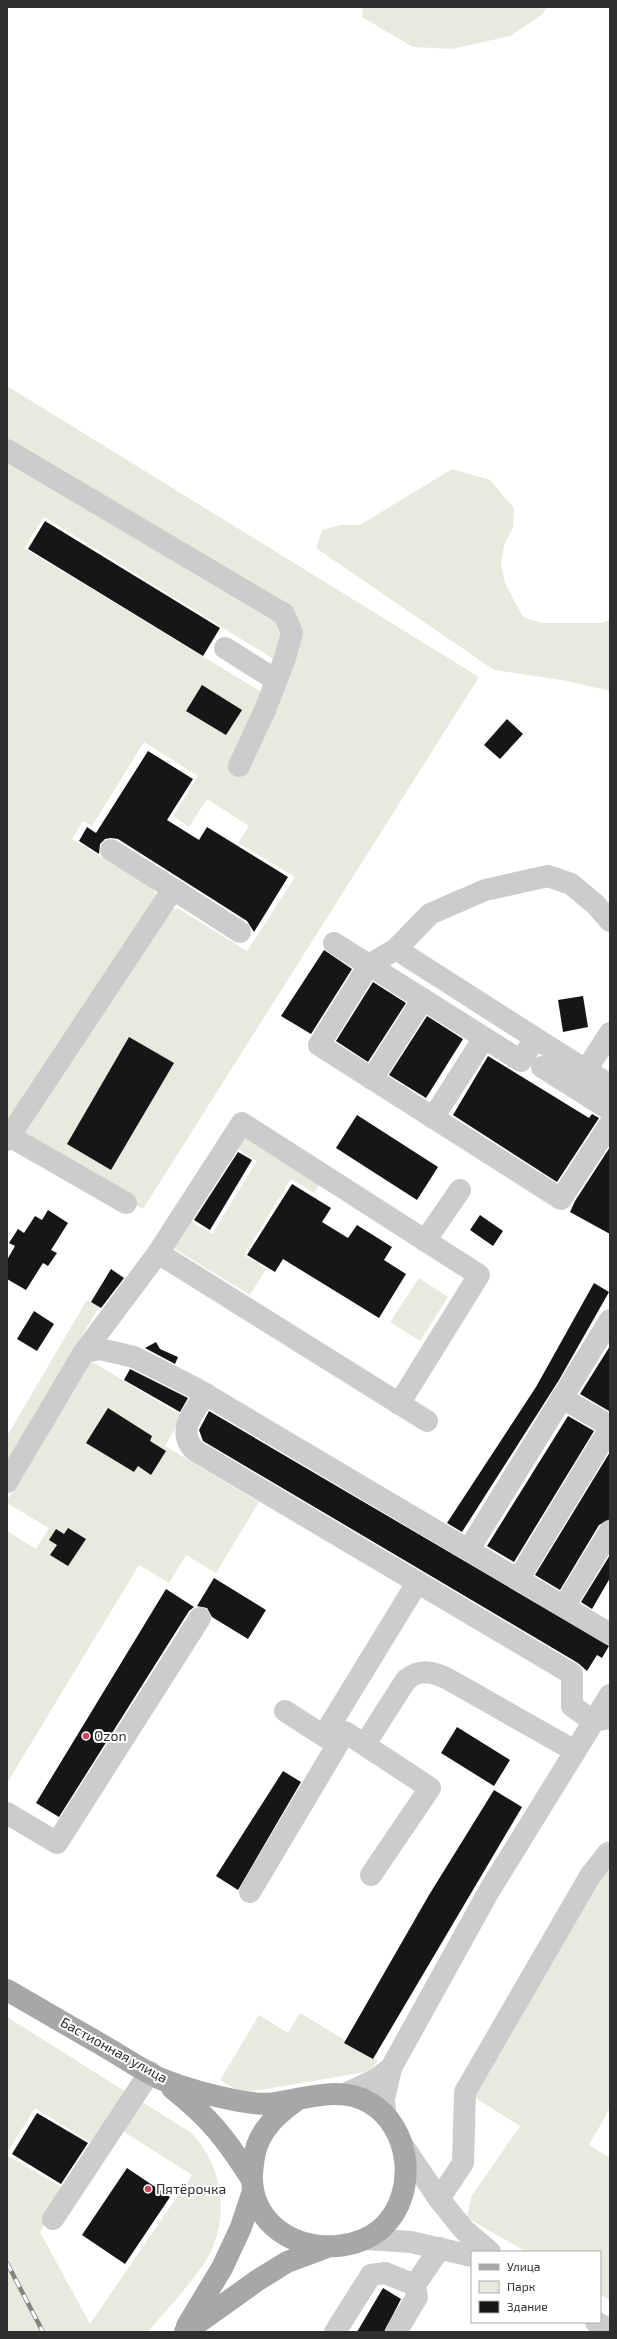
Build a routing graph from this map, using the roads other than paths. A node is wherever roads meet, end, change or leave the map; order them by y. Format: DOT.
graph roads {
  1 [pos="7,450"];
  2 [pos="225,648"];
  3 [pos="276,680"];
  4 [pos="240,766"];
  5 [pos="111,850"];
  6 [pos="173,889"];
  7 [pos="610,921"];
  8 [pos="240,932"];
  9 [pos="334,943"];
  10 [pos="396,950"];
  11 [pos="370,965"];
  12 [pos="423,999"];
  13 [pos="610,1032"];
  14 [pos="484,1038"];
  15 [pos="535,1038"];
  16 [pos="542,1067"];
  17 [pos="586,1070"];
  18 [pos="372,1079"];
  19 [pos="610,1086"];
  20 [pos="610,1110"];
  21 [pos="433,1118"];
  22 [pos="610,1124"];
  23 [pos="8,1140"];
  24 [pos="460,1190"];
  25 [pos="126,1203"];
  26 [pos="425,1241"];
  27 [pos="158,1253"];
  28 [pos="610,1320"];
  29 [pos="84,1352"];
  30 [pos="206,1394"];
  31 [pos="562,1398"];
  32 [pos="399,1404"];
  33 [pos="427,1422"];
  34 [pos="610,1427"];
  35 [pos="7,1482"];
  36 [pos="610,1530"];
  37 [pos="469,1549"];
  38 [pos="519,1578"];
  39 [pos="417,1583"];
  40 [pos="565,1605"];
  41 [pos="200,1618"];
  42 [pos="610,1634"];
  43 [pos="610,1695"];
  44 [pos="285,1711"];
  45 [pos="602,1719"];
  46 [pos="331,1740"];
  47 [pos="365,1744"];
  48 [pos="575,1751"];
  49 [pos="7,1813"];
  50 [pos="609,1853"];
  51 [pos="371,1875"];
  52 [pos="250,1892"];
  53 [pos="7,1990"];
  54 [pos="391,2068"];
  55 [pos="155,2075"];
  56 [pos="346,2094"];
  57 [pos="297,2100"];
  58 [pos="385,2113"];
  59 [pos="403,2146"];
  60 [pos="252,2185"];
  61 [pos="439,2199"];
  62 [pos="53,2219"];
  63 [pos="366,2239"];
  64 [pos="326,2247"];
  65 [pos="440,2248"];
  66 [pos="489,2251"];
  67 [pos="471,2256"];
  68 [pos="415,2285"];
  69 [pos="598,2323"];
  70 [pos="610,2330"];
  71 [pos="184,2332"];
  72 [pos="335,2332"];
  73 [pos="396,2332"];
  1 -- 3 [label="street"];
  2 -- 3 [label="street"];
  3 -- 4 [label="street"];
  5 -- 6 [label="street"];
  6 -- 8 [label="street"];
  6 -- 23 [label="street"];
  7 -- 10 [label="street"];
  9 -- 11 [label="street"];
  10 -- 11 [label="street"];
  10 -- 15 [label="street"];
  11 -- 12 [label="street"];
  11 -- 18 [label="street"];
  12 -- 14 [label="street"];
  12 -- 18 [label="street"];
  13 -- 17 [label="street"];
  14 -- 15 [label="street"];
  14 -- 21 [label="street"];
  15 -- 17 [label="street"];
  16 -- 20 [label="street"];
  17 -- 19 [label="street"];
  18 -- 21 [label="street"];
  21 -- 22 [label="street"];
  23 -- 25 [label="street"];
  24 -- 26 [label="street"];
  26 -- 27 [label="street"];
  26 -- 32 [label="street"];
  27 -- 29 [label="street"];
  27 -- 32 [label="street"];
  28 -- 31 [label="street"];
  29 -- 30 [label="street"];
  29 -- 35 [label="street"];
  30 -- 37 [label="street"];
  30 -- 39 [label="street"];
  31 -- 34 [label="street"];
  31 -- 37 [label="street"];
  32 -- 33 [label="street"];
  34 -- 38 [label="street"];
  36 -- 40 [label="street"];
  37 -- 38 [label="street"];
  38 -- 40 [label="street"];
  39 -- 45 [label="street"];
  39 -- 46 [label="street"];
  40 -- 42 [label="street"];
  41 -- 49 [label="street"];
  43 -- 45 [label="street"];
  44 -- 46 [label="street"];
  45 -- 48 [label="street"];
  46 -- 47 [label="street"];
  46 -- 52 [label="street"];
  47 -- 48 [label="street"];
  47 -- 51 [label="street"];
  48 -- 54 [label="street"];
  50 -- 61 [label="street"];
  53 -- 55 [label="main road, Бастионная улица"];
  54 -- 56 [label="street"];
  54 -- 58 [label="street"];
  55 -- 57 [label="main road, Бастионная улица"];
  55 -- 60 [label="main road"];
  55 -- 62 [label="street"];
  56 -- 57 [label="main road, Бастионная улица"];
  56 -- 58 [label="main road, Бастионная улица"];
  57 -- 60 [label="main road"];
  58 -- 59 [label="main road, Бастионная улица"];
  59 -- 61 [label="street"];
  59 -- 63 [label="main road, Бастионная улица"];
  60 -- 64 [label="main road"];
  60 -- 71 [label="main road"];
  61 -- 66 [label="street"];
  63 -- 64 [label="main road, Бастионная улица"];
  63 -- 65 [label="street"];
  64 -- 71 [label="main road"];
  65 -- 67 [label="street"];
  65 -- 68 [label="street"];
  68 -- 72 [label="street"];
  68 -- 73 [label="street"];
  69 -- 70 [label="street"];
}
